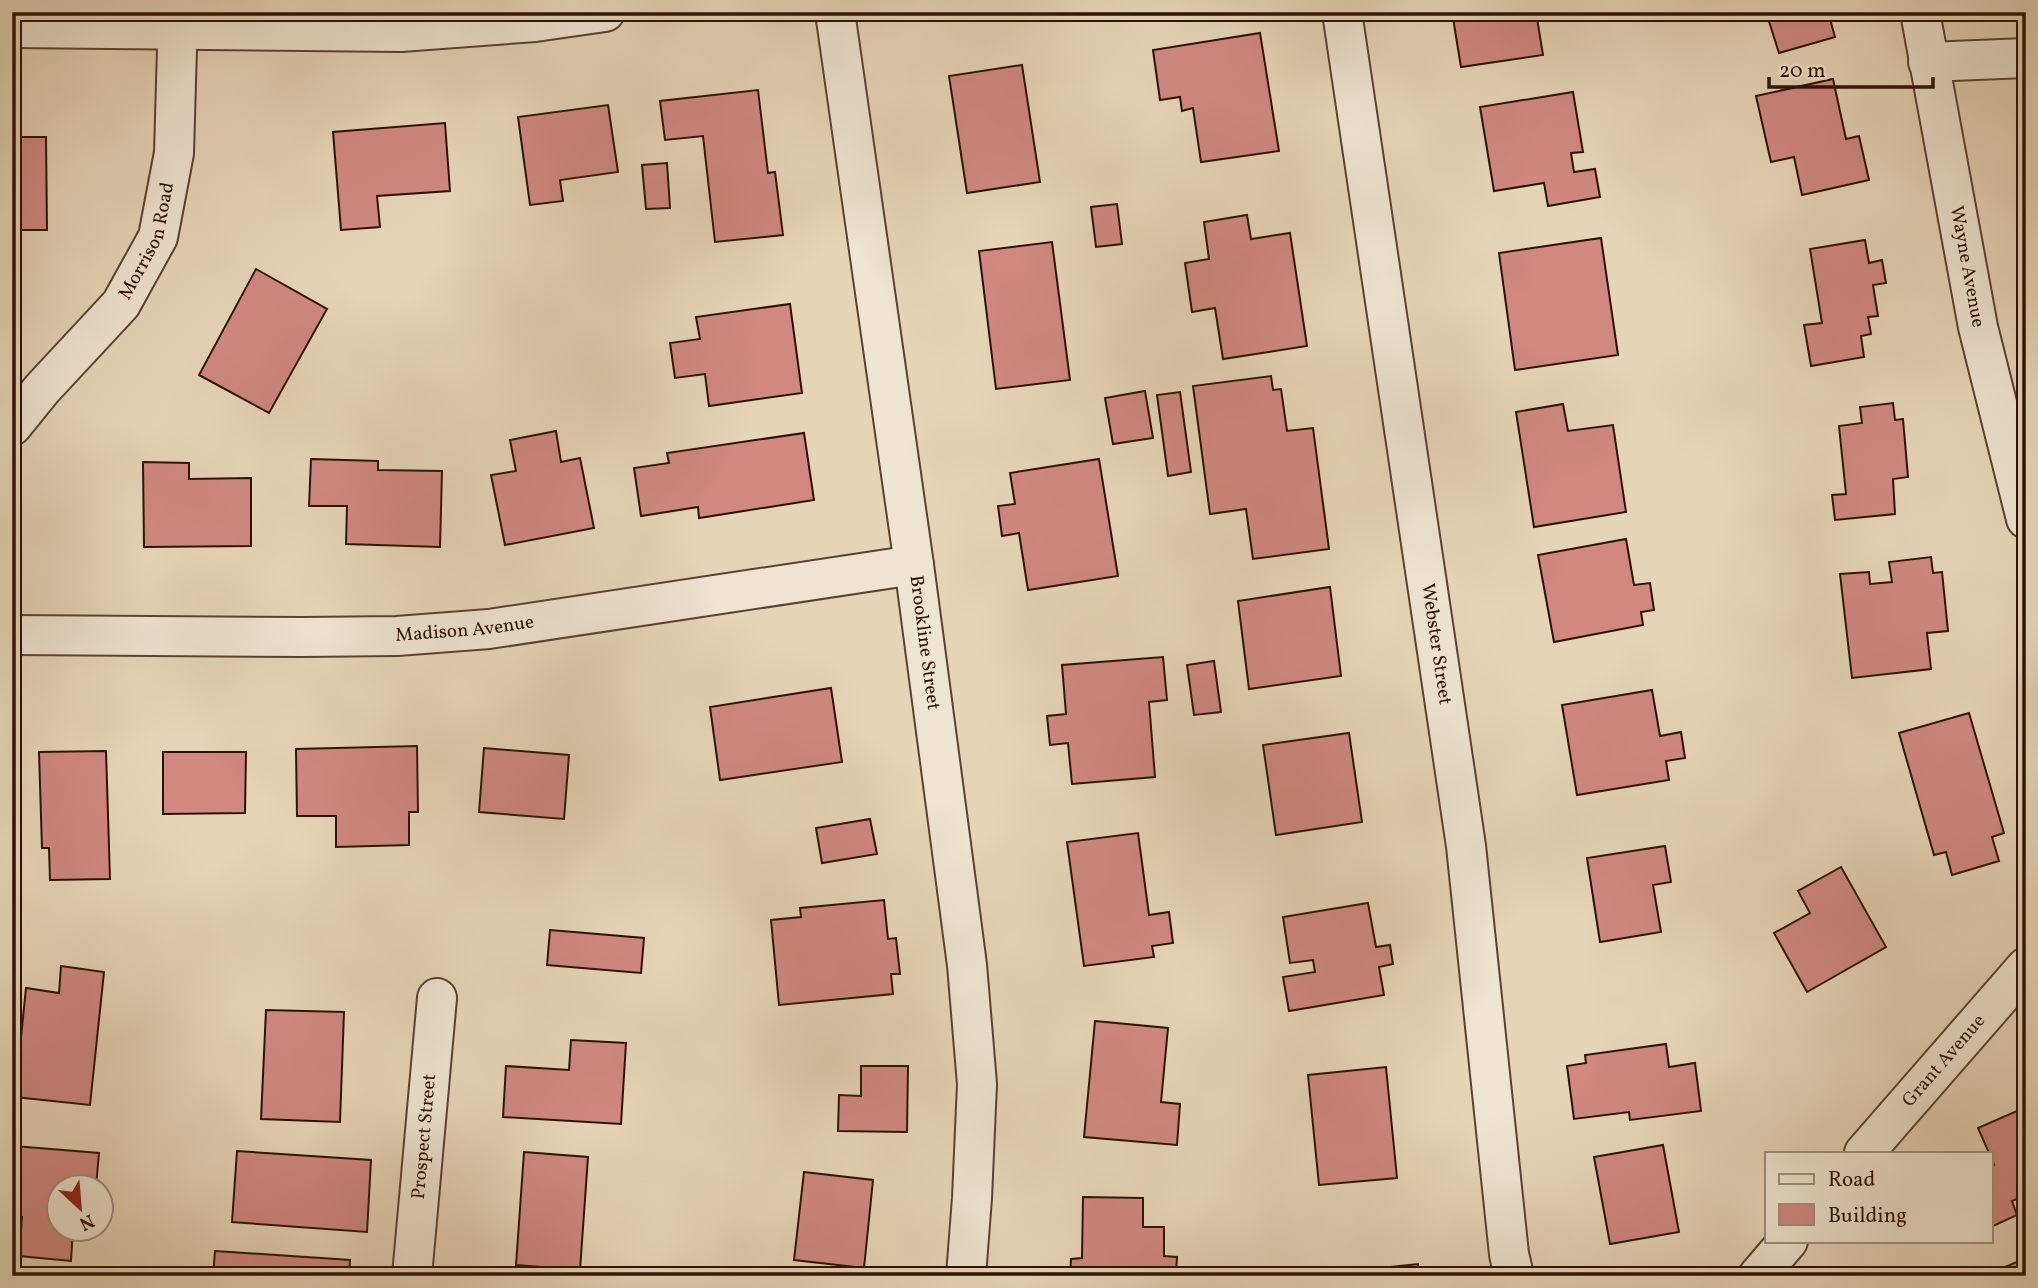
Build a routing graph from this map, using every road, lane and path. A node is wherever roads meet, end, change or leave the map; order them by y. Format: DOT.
graph roads {
  1 [pos="605,12"];
  2 [pos="835,12"];
  3 [pos="1342,12"];
  4 [pos="1920,12"];
  5 [pos="178,21"];
  6 [pos="12,28"];
  7 [pos="2026,58"];
  8 [pos="1928,62"];
  9 [pos="12,426"];
  10 [pos="2026,519"];
  11 [pos="914,565"];
  12 [pos="12,635"];
  13 [pos="2026,967"];
  14 [pos="437,998"];
  15 [pos="1865,1152"];
  16 [pos="1787,1242"];
  17 [pos="412,1276"];
  18 [pos="966,1276"];
  19 [pos="1514,1276"];
  20 [pos="1758,1276"];
  1 -- 5 [label="street"];
  2 -- 11 [label="street, Brookline Street"];
  3 -- 19 [label="street, Webster Street"];
  4 -- 8 [label="street, Wayne Avenue"];
  5 -- 6 [label="street"];
  5 -- 9 [label="street, Morrison Road"];
  7 -- 8 [label="street"];
  8 -- 10 [label="street, Wayne Avenue"];
  11 -- 12 [label="street, Madison Avenue"];
  11 -- 18 [label="street, Brookline Street"];
  13 -- 15 [label="street, Grant Avenue"];
  14 -- 17 [label="street, Prospect Street"];
  16 -- 20 [label="street"];
}
